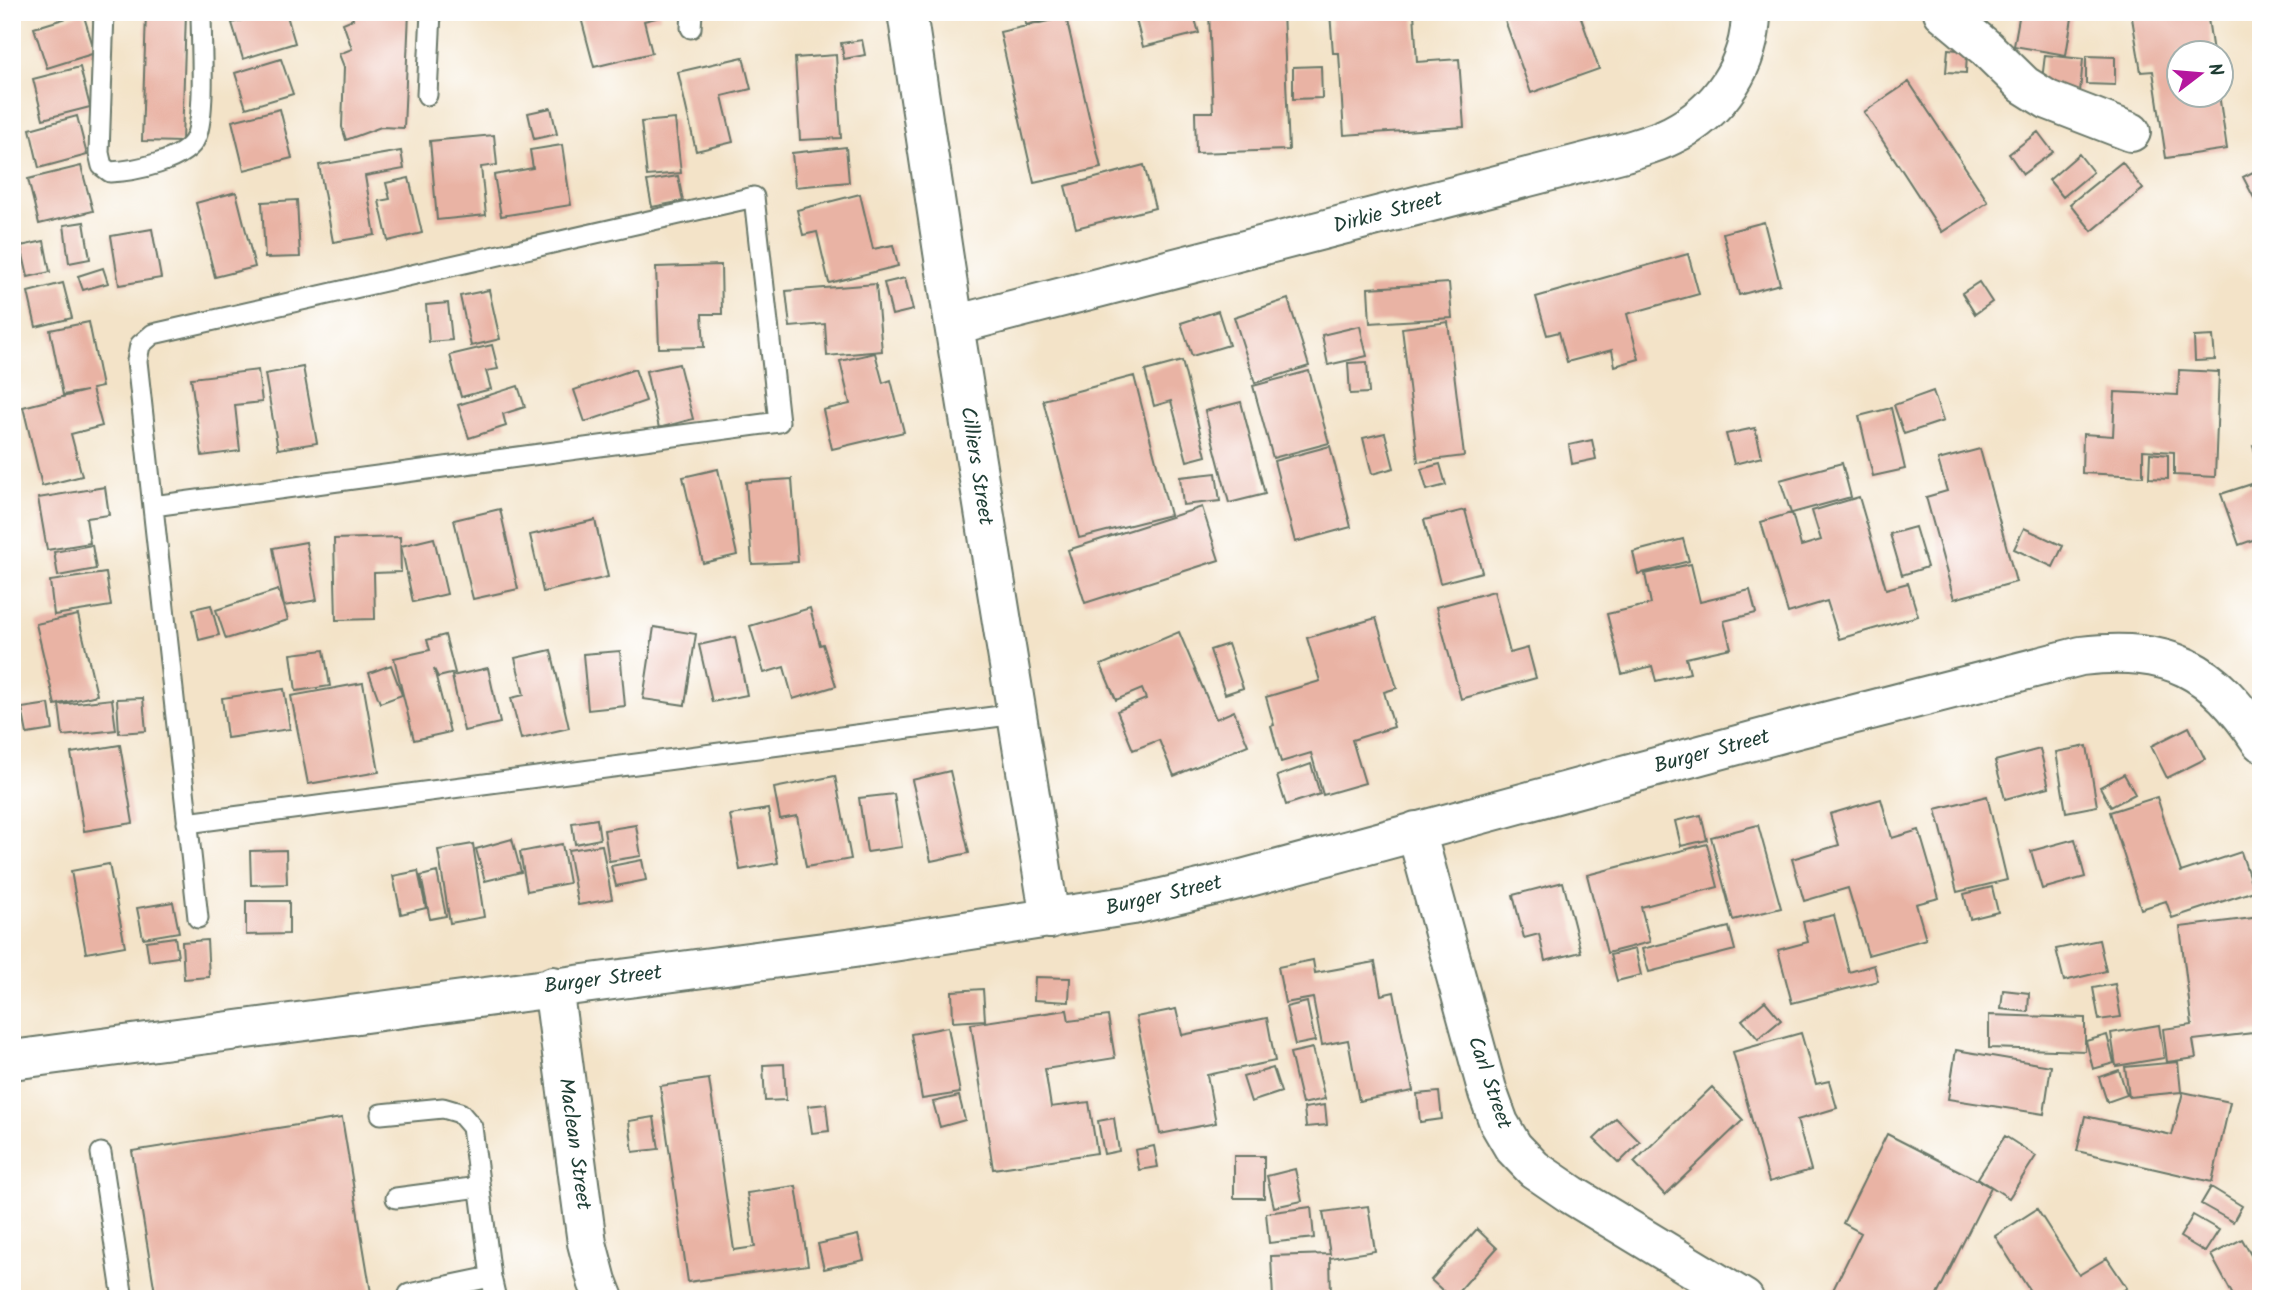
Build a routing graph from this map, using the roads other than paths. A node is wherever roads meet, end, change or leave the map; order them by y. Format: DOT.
graph roads {
  1 [pos="104,12"];
  2 [pos="201,12"];
  3 [pos="431,12"];
  4 [pos="907,12"];
  5 [pos="1751,12"];
  6 [pos="1943,12"];
  7 [pos="427,95"];
  8 [pos="2131,132"];
  9 [pos="954,326"];
  10 [pos="153,506"];
  11 [pos="1016,714"];
  12 [pos="2261,743"];
  13 [pos="187,823"];
  14 [pos="1416,831"];
  15 [pos="198,918"];
  16 [pos="1050,919"];
  17 [pos="553,986"];
  18 [pos="12,1060"];
  19 [pos="381,1114"];
  20 [pos="101,1153"];
  21 [pos="479,1187"];
  22 [pos="396,1198"];
  23 [pos="491,1276"];
  24 [pos="409,1294"];
  25 [pos="123,1299"];
  26 [pos="496,1299"];
  27 [pos="604,1299"];
  28 [pos="1744,1299"];
  1 -- 2 [label="lane"];
  3 -- 7 [label="lane"];
  4 -- 9 [label="street, Cilliers Street"];
  5 -- 9 [label="street, Dirkie Street"];
  6 -- 8 [label="street"];
  9 -- 11 [label="street, Cilliers Street"];
  10 -- 10 [label="lane"];
  10 -- 13 [label="lane"];
  11 -- 13 [label="lane"];
  11 -- 16 [label="street, Cilliers Street"];
  12 -- 14 [label="street, Burger Street"];
  13 -- 15 [label="lane"];
  14 -- 16 [label="street, Burger Street"];
  14 -- 28 [label="street, Carl Street"];
  16 -- 17 [label="street, Burger Street"];
  17 -- 18 [label="street, Burger Street"];
  17 -- 27 [label="street, Maclean Street"];
  19 -- 21 [label="lane"];
  20 -- 25 [label="lane"];
  21 -- 22 [label="lane"];
  21 -- 23 [label="lane"];
  23 -- 24 [label="lane"];
  23 -- 26 [label="lane"];
}
